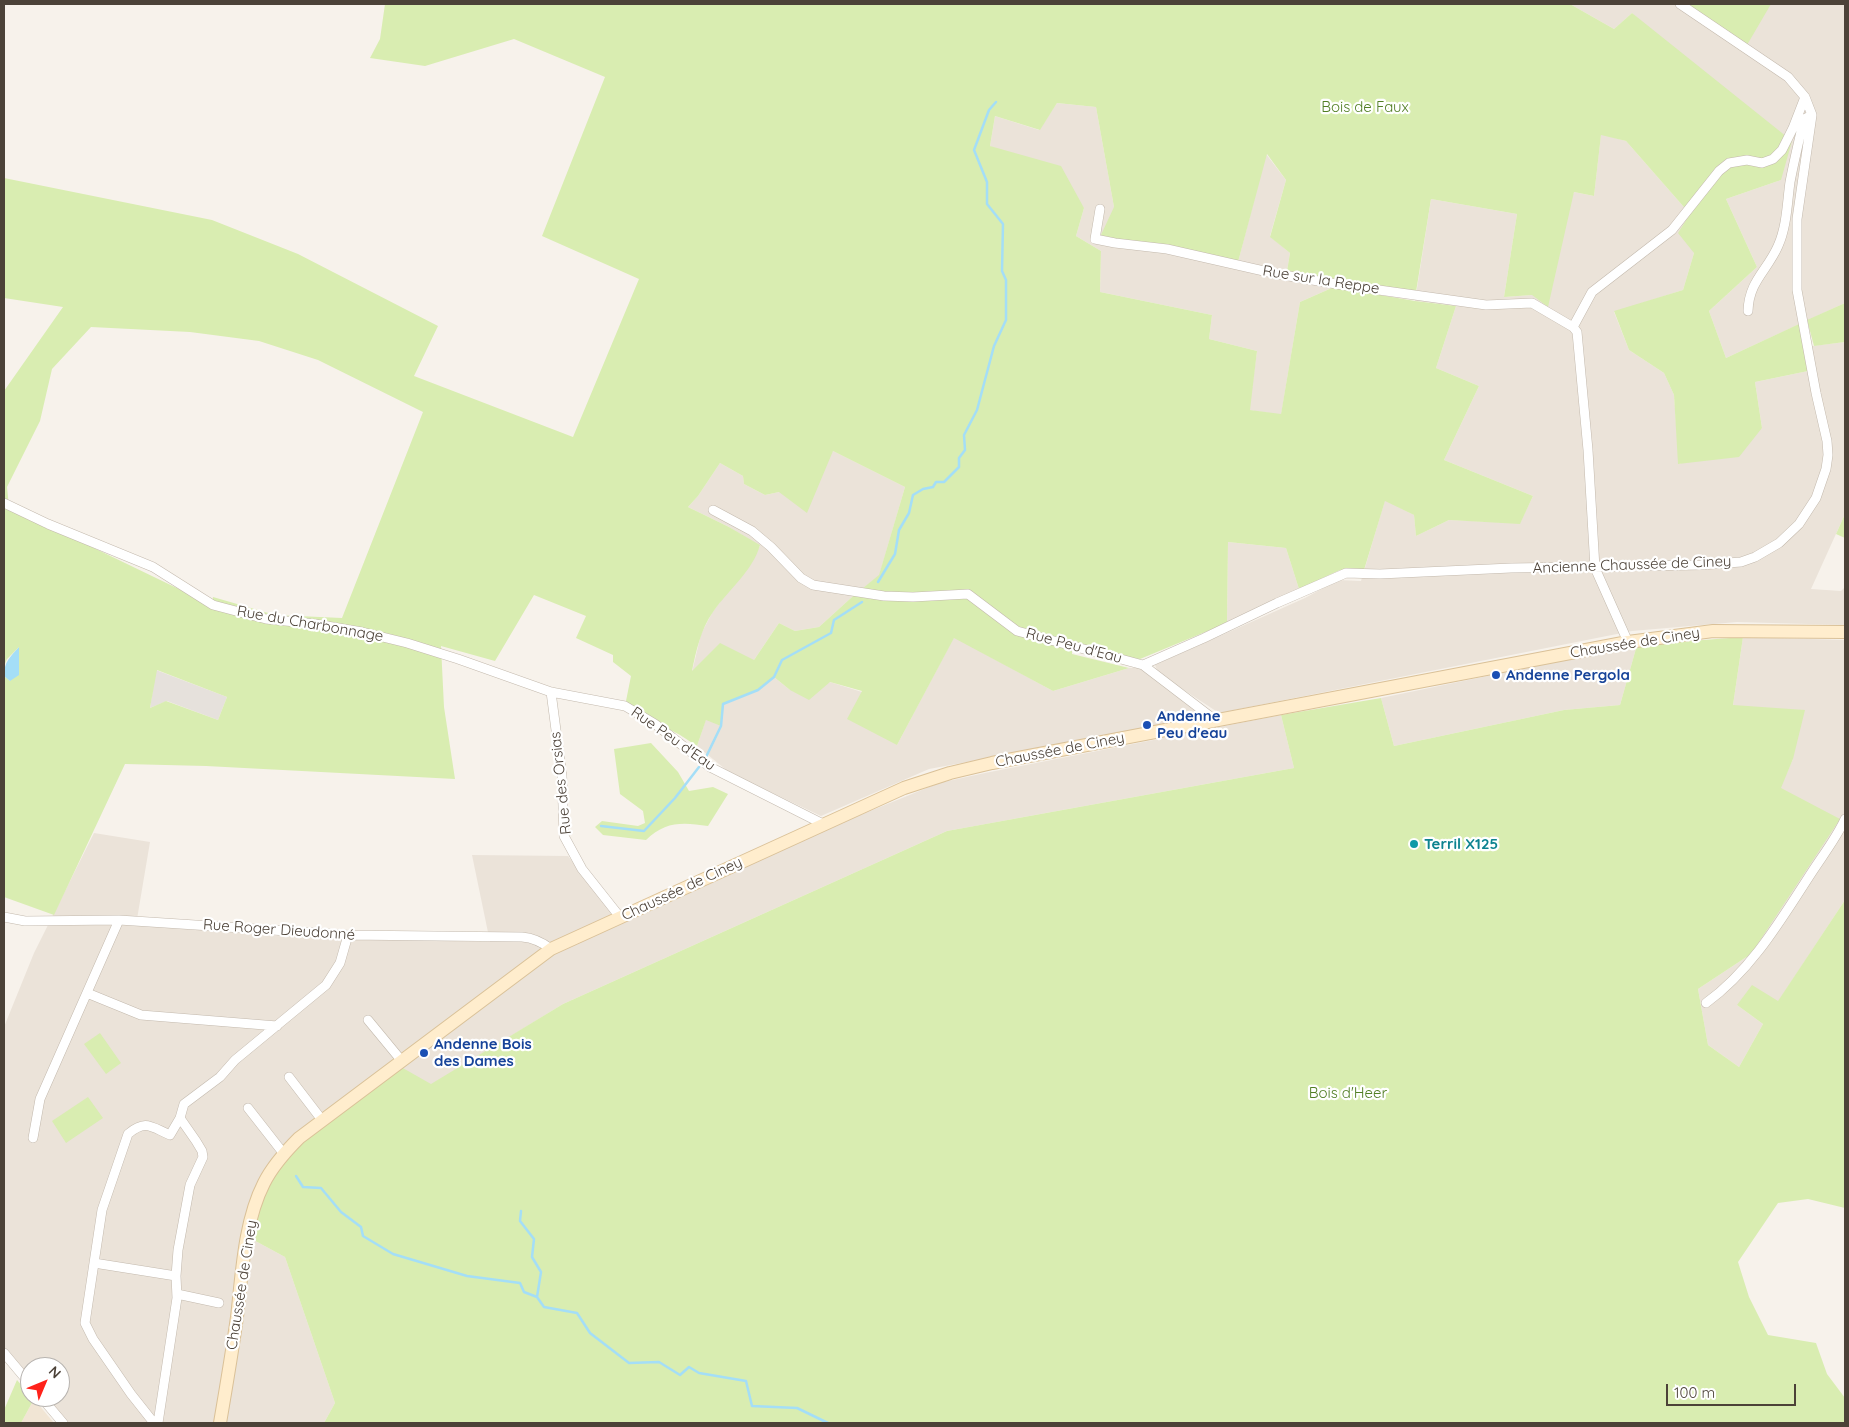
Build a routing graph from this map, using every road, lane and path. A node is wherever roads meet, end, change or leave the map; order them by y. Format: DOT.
graph roads {
  1 [pos="1680,4"];
  2 [pos="1805,97"];
  3 [pos="1812,115"];
  4 [pos="1100,209"];
  5 [pos="1748,311"];
  6 [pos="1573,327"];
  7 [pos="4,503"];
  8 [pos="713,510"];
  9 [pos="1595,568"];
  10 [pos="1845,632"];
  11 [pos="1628,642"];
  12 [pos="458,659"];
  13 [pos="1142,665"];
  14 [pos="551,692"];
  15 [pos="1215,720"];
  16 [pos="1845,819"];
  17 [pos="823,824"];
  18 [pos="4,917"];
  19 [pos="620,917"];
  20 [pos="119,920"];
  21 [pos="348,935"];
  22 [pos="551,949"];
  23 [pos="86,994"];
  24 [pos="1706,1003"];
  25 [pos="368,1020"];
  26 [pos="277,1026"];
  27 [pos="401,1060"];
  28 [pos="289,1077"];
  29 [pos="248,1108"];
  30 [pos="180,1118"];
  31 [pos="322,1120"];
  32 [pos="33,1138"];
  33 [pos="284,1154"];
  34 [pos="94,1263"];
  35 [pos="176,1276"];
  36 [pos="177,1294"];
  37 [pos="219,1303"];
  38 [pos="4,1353"];
  39 [pos="20,1372"];
  40 [pos="49,1407"];
  41 [pos="63,1423"];
  42 [pos="156,1423"];
  43 [pos="220,1423"];
  1 -- 2 [label="street, Ancienne Chaussée de Ciney"];
  2 -- 3 [label="street, Ancienne Chaussée de Ciney"];
  2 -- 6 [label="street"];
  3 -- 5 [label="street"];
  3 -- 9 [label="street, Ancienne Chaussée de Ciney"];
  4 -- 6 [label="street, Rue sur la Reppe"];
  6 -- 9 [label="street"];
  7 -- 12 [label="street, Rue du Charbonnage"];
  8 -- 13 [label="street, Rue Peu d'Eau"];
  9 -- 11 [label="street"];
  9 -- 13 [label="street, Ancienne Chaussée de Ciney"];
  10 -- 11 [label="main road, Chaussée de Ciney"];
  11 -- 15 [label="main road, Chaussée de Ciney"];
  12 -- 14 [label="street, Rue Peu d'Eau"];
  13 -- 15 [label="street, Rue Peu d'Eau"];
  14 -- 17 [label="street, Rue Peu d'Eau"];
  14 -- 19 [label="street, Rue des Orsias"];
  15 -- 17 [label="main road, Chaussée de Ciney"];
  16 -- 24 [label="street"];
  17 -- 19 [label="main road, Chaussée de Ciney"];
  18 -- 20 [label="street, Rue Roger Dieudonné"];
  19 -- 22 [label="main road, Chaussée de Ciney"];
  20 -- 21 [label="street, Rue Roger Dieudonné"];
  20 -- 23 [label="street"];
  21 -- 22 [label="street, Rue Roger Dieudonné"];
  21 -- 26 [label="street"];
  22 -- 27 [label="main road, Chaussée de Ciney"];
  23 -- 26 [label="street"];
  23 -- 32 [label="street"];
  25 -- 27 [label="street"];
  26 -- 30 [label="street"];
  27 -- 31 [label="main road, Chaussée de Ciney"];
  28 -- 31 [label="street"];
  29 -- 33 [label="street"];
  30 -- 34 [label="street"];
  30 -- 35 [label="street"];
  31 -- 33 [label="main road, Chaussée de Ciney"];
  33 -- 43 [label="main road, Chaussée de Ciney"];
  34 -- 35 [label="street"];
  34 -- 42 [label="street"];
  35 -- 36 [label="street"];
  36 -- 37 [label="street"];
  36 -- 42 [label="street"];
  38 -- 39 [label="street"];
  40 -- 41 [label="street"];
}
